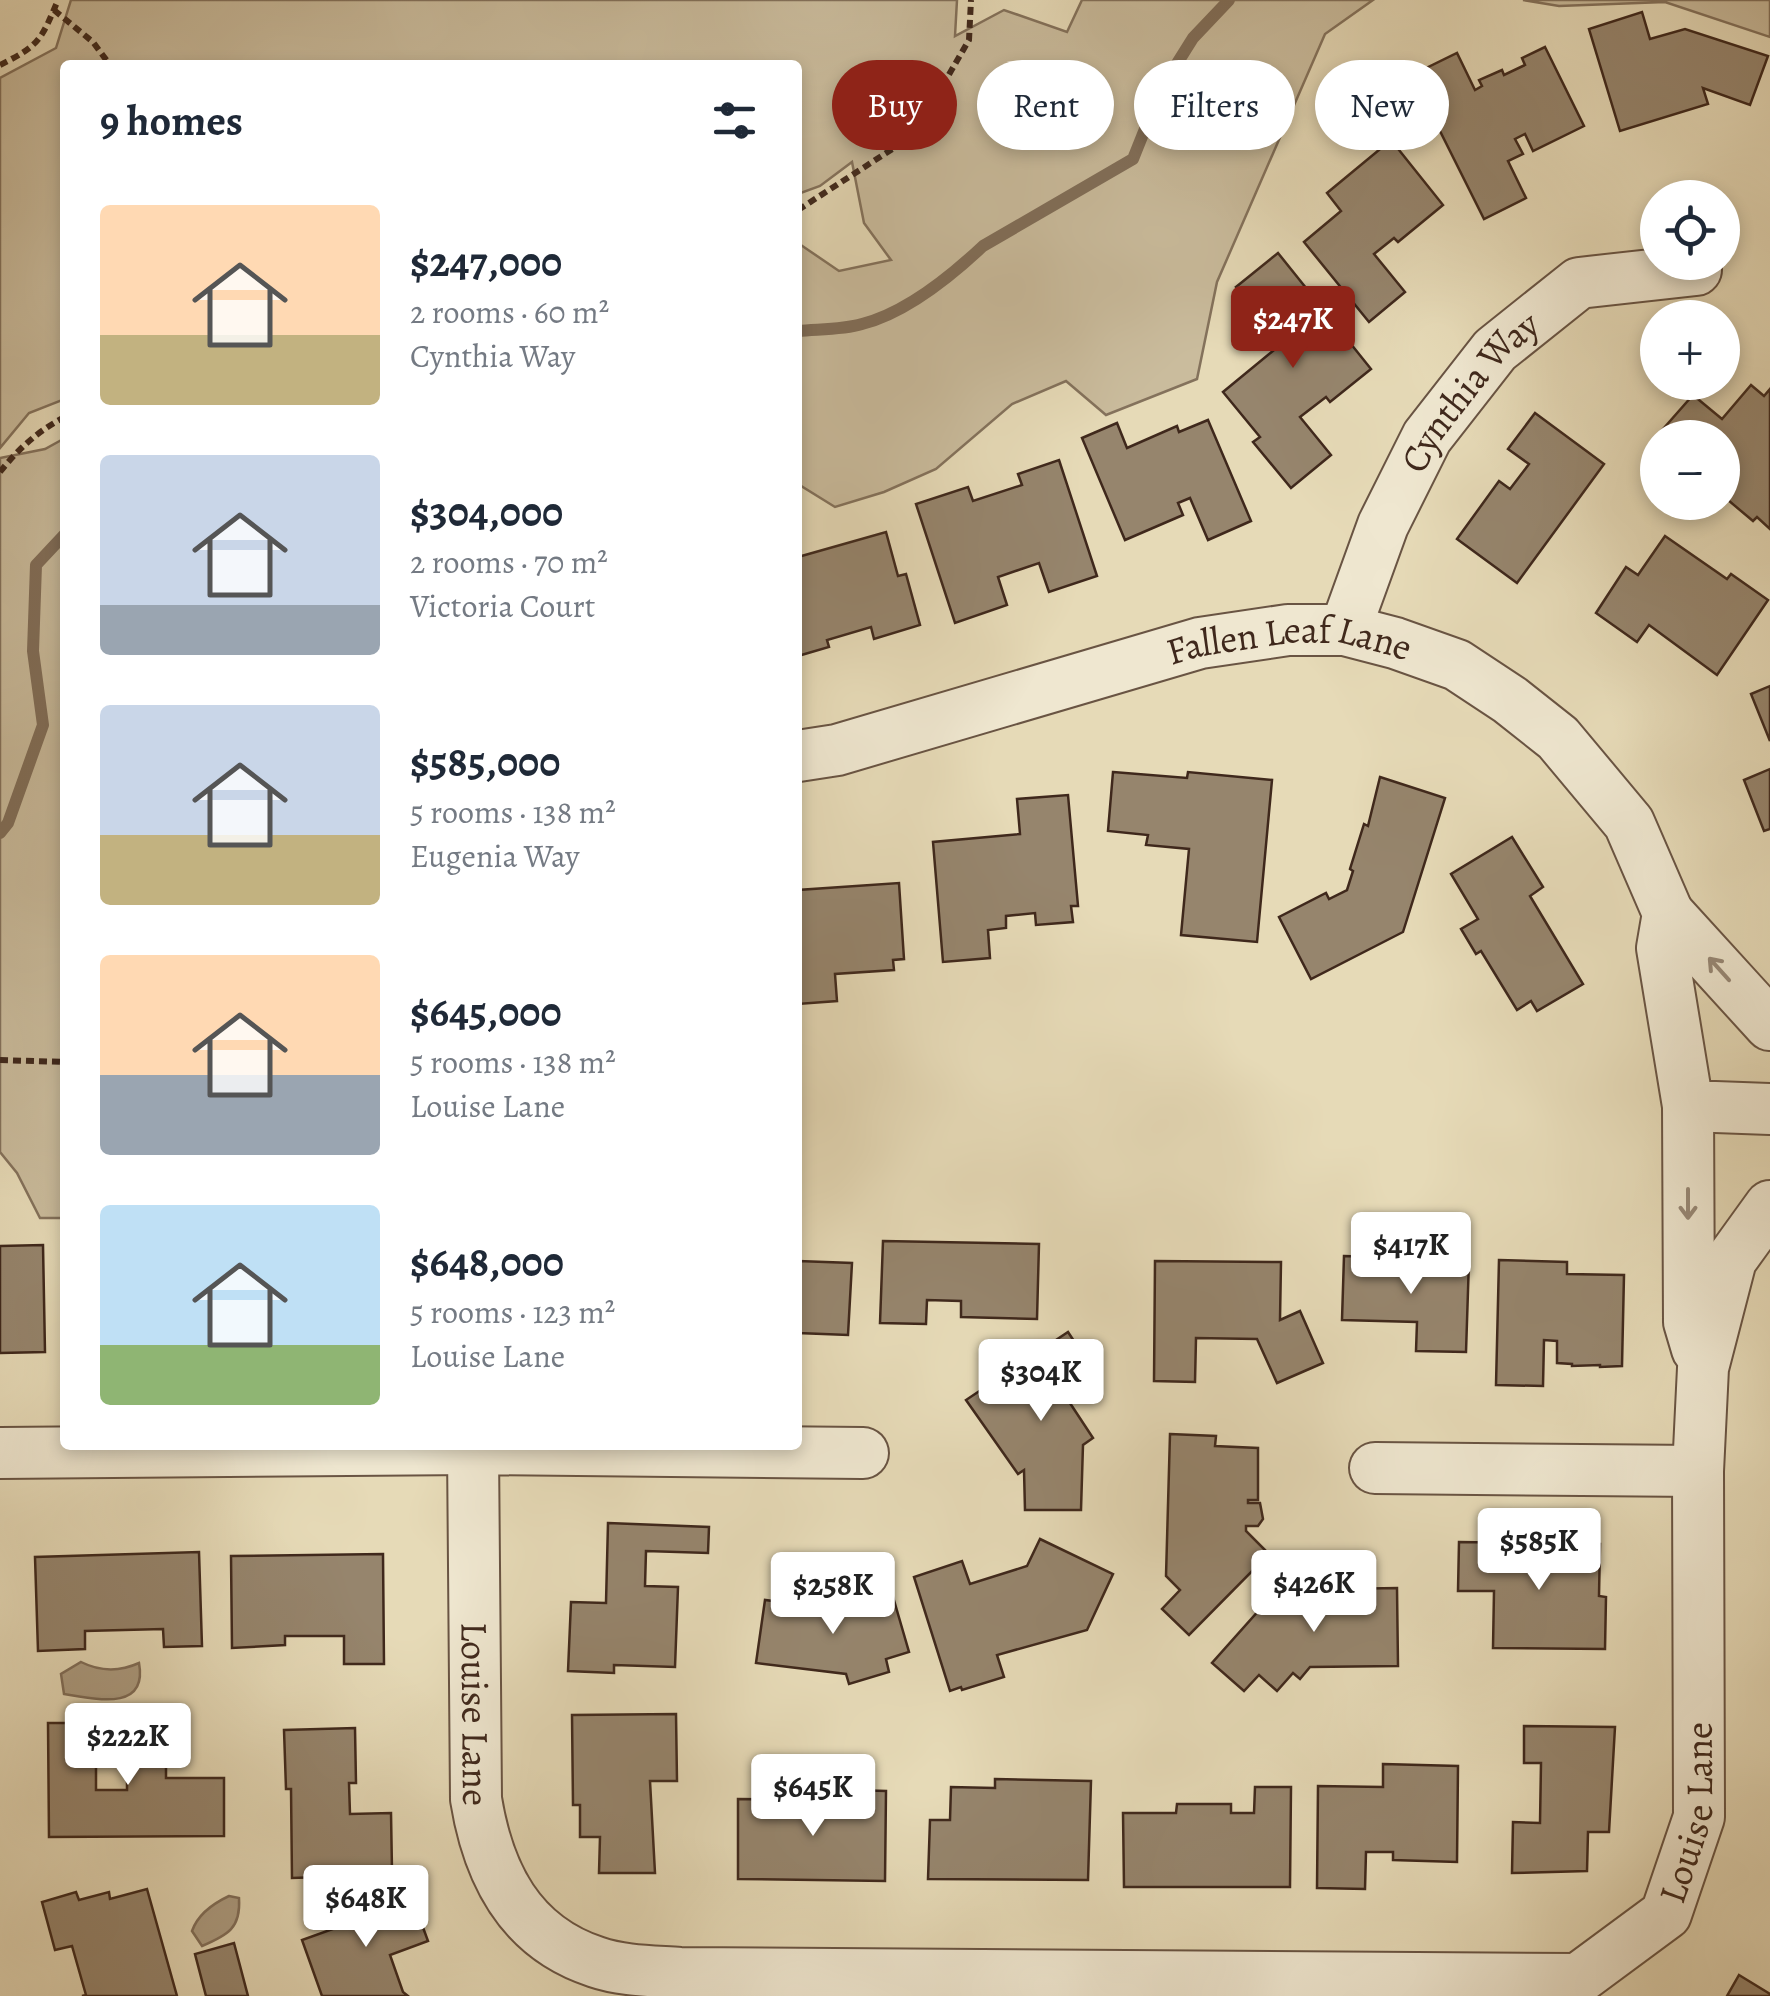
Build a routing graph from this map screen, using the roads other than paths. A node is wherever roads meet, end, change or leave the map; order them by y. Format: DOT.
graph roads {
  1 [pos="1640,276"];
  2 [pos="1346,630"];
  3 [pos="802,755"];
  4 [pos="1668,913"];
  5 [pos="1770,1025"];
  6 [pos="1688,1106"];
  7 [pos="1770,1109"];
  8 [pos="1770,1206"];
  9 [pos="1703,1368"];
  10 [pos="270,1450"];
  11 [pos="473,1450"];
  12 [pos="668,1450"];
  13 [pos="862,1453"];
  14 [pos="0,1454"];
  15 [pos="1375,1468"];
  16 [pos="1698,1471"];
  1 -- 2 [label="street, Cynthia Way"];
  2 -- 3 [label="street, Fallen Leaf Lane"];
  2 -- 4 [label="street, Fallen Leaf Lane"];
  5 -- 4 [label="street, Fallen Leaf Lane, one-way"];
  4 -- 6 [label="street, Fallen Leaf Lane"];
  6 -- 7 [label="street"];
  6 -- 9 [label="street, Louise Lane, one-way"];
  8 -- 9 [label="street, Louise Lane"];
  9 -- 16 [label="street, Louise Lane"];
  10 -- 14 [label="street"];
  11 -- 16 [label="street, Louise Lane"];
  12 -- 13 [label="street"];
  15 -- 16 [label="street"];
}
